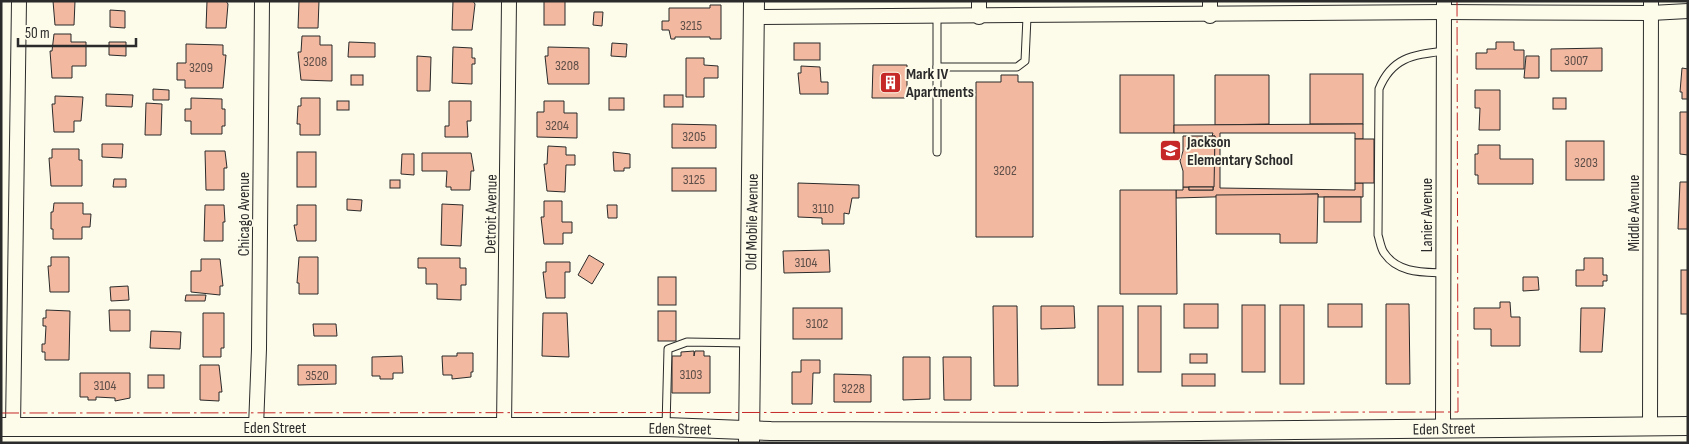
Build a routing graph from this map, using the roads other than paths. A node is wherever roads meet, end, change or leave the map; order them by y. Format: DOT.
graph roads {
  1 [pos="19,1"];
  2 [pos="262,1"];
  3 [pos="509,1"];
  4 [pos="980,1"];
  5 [pos="1210,1"];
  6 [pos="1444,7"];
  7 [pos="1651,7"];
  8 [pos="754,9"];
  9 [pos="1688,11"];
  10 [pos="1027,16"];
  11 [pos="1210,16"];
  12 [pos="937,17"];
  13 [pos="979,17"];
  14 [pos="1444,51"];
  15 [pos="937,67"];
  16 [pos="937,152"];
  17 [pos="1443,273"];
  18 [pos="750,343"];
  19 [pos="1650,426"];
  20 [pos="1688,426"];
  21 [pos="7,427"];
  22 [pos="256,427"];
  23 [pos="504,427"];
  24 [pos="666,428"];
  25 [pos="1443,428"];
  26 [pos="749,436"];
  27 [pos="1313,437"];
  1 -- 21 [label="street"];
  2 -- 22 [label="street, Chicago Avenue"];
  3 -- 23 [label="street, Detroit Avenue"];
  4 -- 13 [label="street"];
  5 -- 11 [label="street"];
  6 -- 7 [label="street"];
  6 -- 11 [label="street"];
  6 -- 14 [label="street, Lanier Avenue"];
  7 -- 9 [label="street"];
  7 -- 19 [label="street, Middle Avenue"];
  8 -- 12 [label="street"];
  8 -- 18 [label="main road, Old Mobile Avenue"];
  10 -- 11 [label="street"];
  10 -- 13 [label="street"];
  10 -- 15 [label="lane"];
  12 -- 13 [label="street"];
  12 -- 15 [label="lane"];
  14 -- 17 [label="street, Lanier Avenue"];
  14 -- 17 [label="lane"];
  15 -- 16 [label="lane"];
  17 -- 25 [label="street, Lanier Avenue"];
  18 -- 24 [label="lane"];
  18 -- 26 [label="main road, Old Mobile Avenue"];
  19 -- 20 [label="street, Eden Street"];
  19 -- 25 [label="street, Eden Street"];
  21 -- 22 [label="street, Eden Street"];
  22 -- 23 [label="street, Eden Street"];
  23 -- 24 [label="street, Eden Street"];
  24 -- 26 [label="street, Eden Street"];
  25 -- 27 [label="street, Eden Street"];
  26 -- 27 [label="street, Eden Street"];
}
